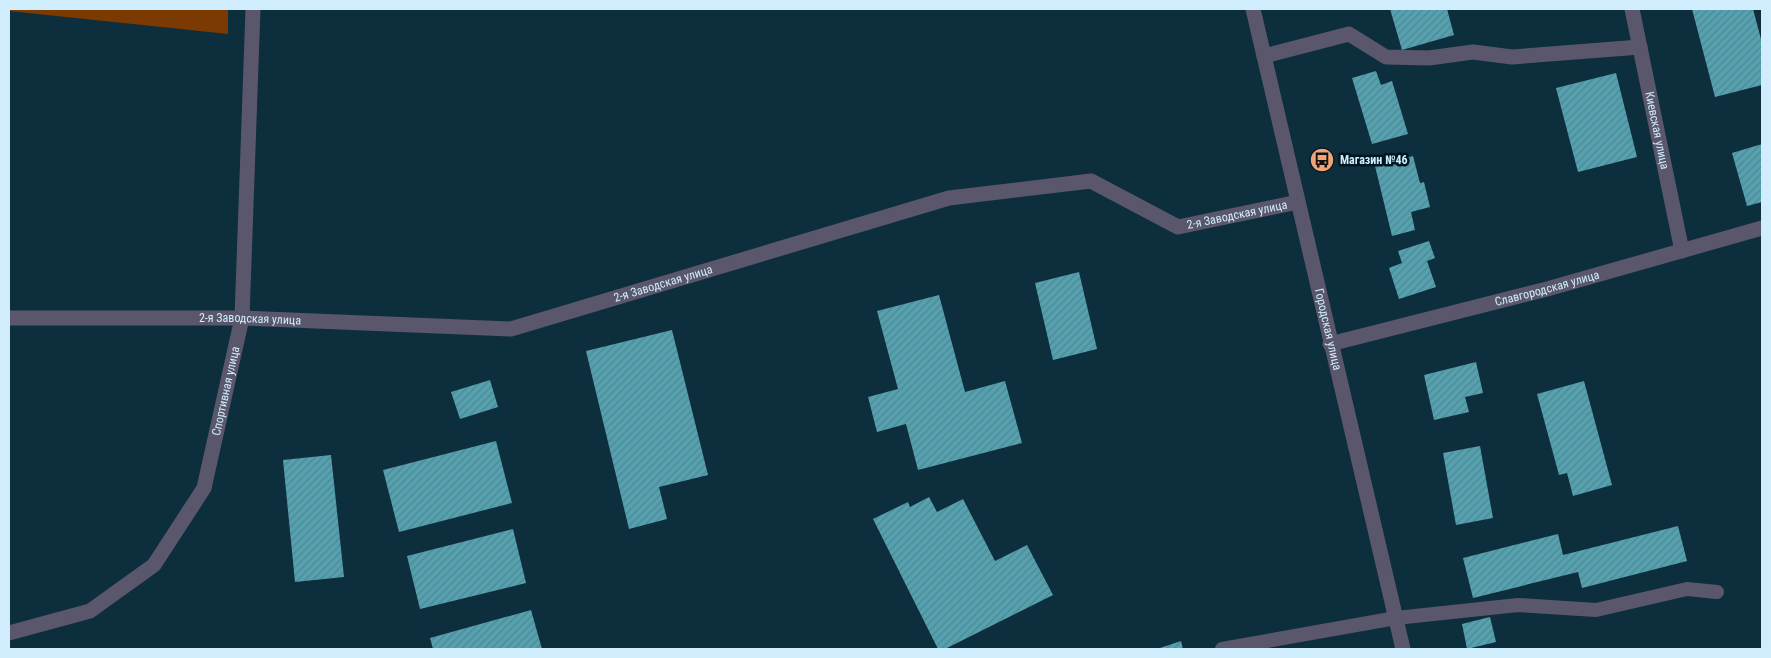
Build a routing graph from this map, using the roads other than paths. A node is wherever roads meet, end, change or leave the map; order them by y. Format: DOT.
graph roads {
  1 [pos="253,9"];
  2 [pos="1253,9"];
  3 [pos="1632,9"];
  4 [pos="1640,47"];
  5 [pos="1264,56"];
  6 [pos="1298,202"];
  7 [pos="1762,228"];
  8 [pos="1682,251"];
  9 [pos="9,318"];
  10 [pos="242,318"];
  11 [pos="1330,344"];
  12 [pos="1717,592"];
  13 [pos="1396,618"];
  14 [pos="9,633"];
  15 [pos="1222,649"];
  16 [pos="1403,649"];
  1 -- 10 [label="street, Спортивная улица"];
  2 -- 5 [label="street, Городская улица"];
  3 -- 4 [label="street, Киевская улица"];
  4 -- 5 [label="street"];
  4 -- 8 [label="street, Киевская улица"];
  5 -- 6 [label="street, Городская улица"];
  6 -- 10 [label="street, 2-я Заводская улица"];
  6 -- 11 [label="street, Городская улица"];
  7 -- 8 [label="street, Славгородская улица"];
  8 -- 11 [label="street, Славгородская улица"];
  9 -- 10 [label="street, 2-я Заводская улица"];
  10 -- 14 [label="street, Спортивная улица"];
  11 -- 13 [label="street, Городская улица"];
  12 -- 13 [label="lane"];
  13 -- 15 [label="lane"];
  13 -- 16 [label="street, Городская улица"];
}
